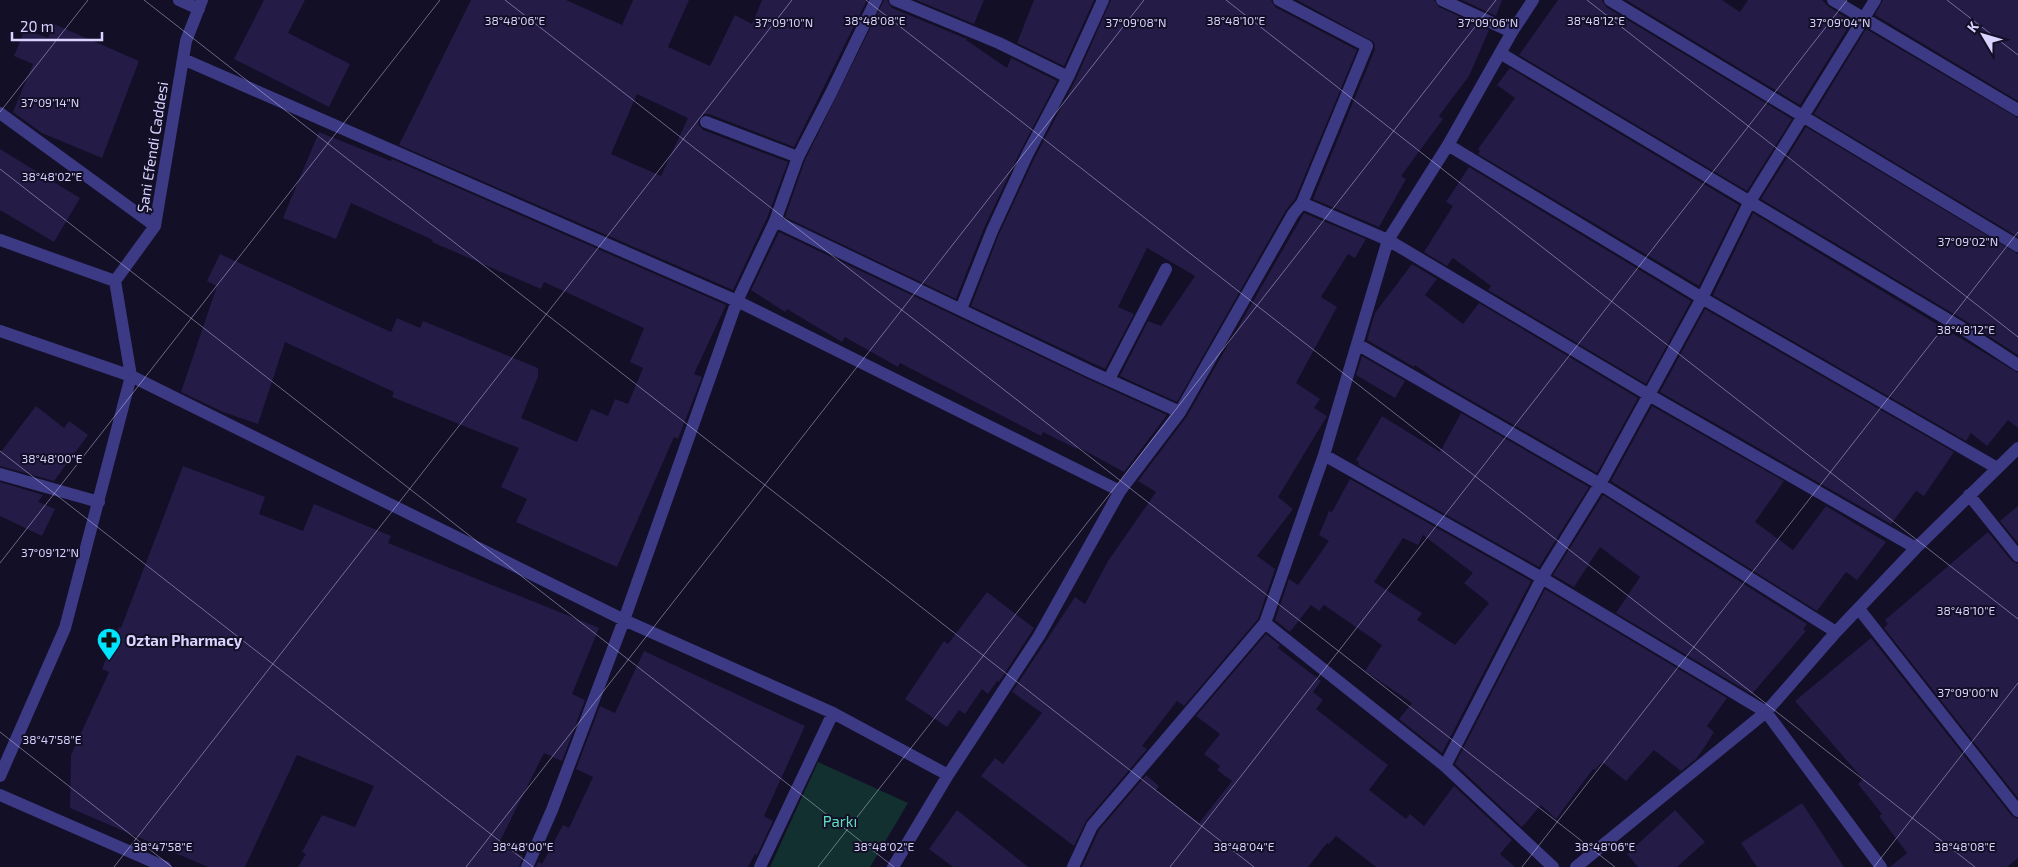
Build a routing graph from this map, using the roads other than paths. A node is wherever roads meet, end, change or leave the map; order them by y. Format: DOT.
graph roads {
  1 [pos="179,0"];
  2 [pos="876,0"];
  3 [pos="895,0"];
  4 [pos="1102,0"];
  5 [pos="1279,0"];
  6 [pos="1442,0"];
  7 [pos="1533,0"];
  8 [pos="1610,0"];
  9 [pos="1833,0"];
  10 [pos="1875,0"];
  11 [pos="201,4"];
  12 [pos="1864,18"];
  13 [pos="1512,32"];
  14 [pos="1500,53"];
  15 [pos="182,59"];
  16 [pos="1068,77"];
  17 [pos="2018,110"];
  18 [pos="0,113"];
  19 [pos="1804,116"];
  20 [pos="706,122"];
  21 [pos="1448,145"];
  22 [pos="798,157"];
  23 [pos="1302,203"];
  24 [pos="1749,203"];
  25 [pos="776,221"];
  26 [pos="155,226"];
  27 [pos="0,240"];
  28 [pos="1388,240"];
  29 [pos="2018,246"];
  30 [pos="1166,269"];
  31 [pos="115,281"];
  32 [pos="1702,298"];
  33 [pos="737,300"];
  34 [pos="960,309"];
  35 [pos="0,331"];
  36 [pos="1357,344"];
  37 [pos="2018,365"];
  38 [pos="131,376"];
  39 [pos="1108,379"];
  40 [pos="1649,395"];
  41 [pos="1180,412"];
  42 [pos="2018,448"];
  43 [pos="1324,455"];
  44 [pos="1997,468"];
  45 [pos="0,474"];
  46 [pos="1600,484"];
  47 [pos="1120,491"];
  48 [pos="1969,495"];
  49 [pos="99,502"];
  50 [pos="1916,548"];
  51 [pos="2018,556"];
  52 [pos="1542,578"];
  53 [pos="1858,609"];
  54 [pos="624,620"];
  55 [pos="1265,623"];
  56 [pos="1836,632"];
  57 [pos="1766,712"];
  58 [pos="833,713"];
  59 [pos="1445,766"];
  60 [pos="948,775"];
  61 [pos="0,776"];
  62 [pos="0,795"];
  63 [pos="2018,811"];
  64 [pos="165,867"];
  65 [pos="527,867"];
  66 [pos="760,867"];
  67 [pos="893,867"];
  68 [pos="1073,867"];
  69 [pos="1553,867"];
  70 [pos="1576,867"];
  71 [pos="1881,867"];
  1 -- 11 [label="street"];
  2 -- 22 [label="street"];
  3 -- 16 [label="street"];
  4 -- 16 [label="street"];
  5 -- 23 [label="street"];
  6 -- 13 [label="street"];
  7 -- 13 [label="street"];
  8 -- 19 [label="street"];
  9 -- 12 [label="street"];
  10 -- 12 [label="street"];
  11 -- 15 [label="street, Şani Efendi Caddesi"];
  12 -- 17 [label="street"];
  12 -- 19 [label="street"];
  13 -- 14 [label="street"];
  14 -- 21 [label="street"];
  14 -- 24 [label="street"];
  15 -- 26 [label="street, Şani Efendi Caddesi"];
  15 -- 33 [label="street"];
  16 -- 34 [label="street"];
  18 -- 26 [label="street"];
  19 -- 24 [label="street"];
  19 -- 29 [label="street"];
  20 -- 22 [label="street"];
  21 -- 28 [label="street"];
  21 -- 32 [label="street"];
  22 -- 25 [label="street"];
  23 -- 28 [label="street"];
  23 -- 41 [label="street"];
  24 -- 32 [label="street"];
  24 -- 37 [label="street"];
  25 -- 33 [label="street"];
  25 -- 34 [label="street"];
  26 -- 31 [label="street, Şani Efendi Caddesi"];
  27 -- 31 [label="street"];
  28 -- 36 [label="street"];
  28 -- 40 [label="street"];
  30 -- 39 [label="street"];
  31 -- 38 [label="street"];
  32 -- 40 [label="street"];
  32 -- 44 [label="street"];
  33 -- 47 [label="street"];
  33 -- 54 [label="street"];
  34 -- 39 [label="street"];
  35 -- 38 [label="street"];
  36 -- 43 [label="street"];
  36 -- 46 [label="street"];
  38 -- 49 [label="street"];
  38 -- 54 [label="street"];
  39 -- 41 [label="street"];
  40 -- 46 [label="street"];
  40 -- 50 [label="street"];
  41 -- 47 [label="street"];
  42 -- 44 [label="street"];
  43 -- 52 [label="street"];
  43 -- 55 [label="street"];
  44 -- 48 [label="street"];
  45 -- 49 [label="street"];
  46 -- 52 [label="street"];
  46 -- 56 [label="street"];
  47 -- 60 [label="street"];
  48 -- 50 [label="street"];
  48 -- 51 [label="street"];
  49 -- 61 [label="street"];
  50 -- 53 [label="street"];
  52 -- 57 [label="street"];
  52 -- 59 [label="street"];
  53 -- 56 [label="street"];
  53 -- 63 [label="street"];
  54 -- 58 [label="street"];
  54 -- 65 [label="street"];
  55 -- 59 [label="street"];
  55 -- 68 [label="street"];
  56 -- 57 [label="street"];
  57 -- 70 [label="street"];
  57 -- 71 [label="street"];
  58 -- 60 [label="street"];
  58 -- 66 [label="street"];
  59 -- 69 [label="street"];
  60 -- 67 [label="street"];
  62 -- 64 [label="street"];
}
